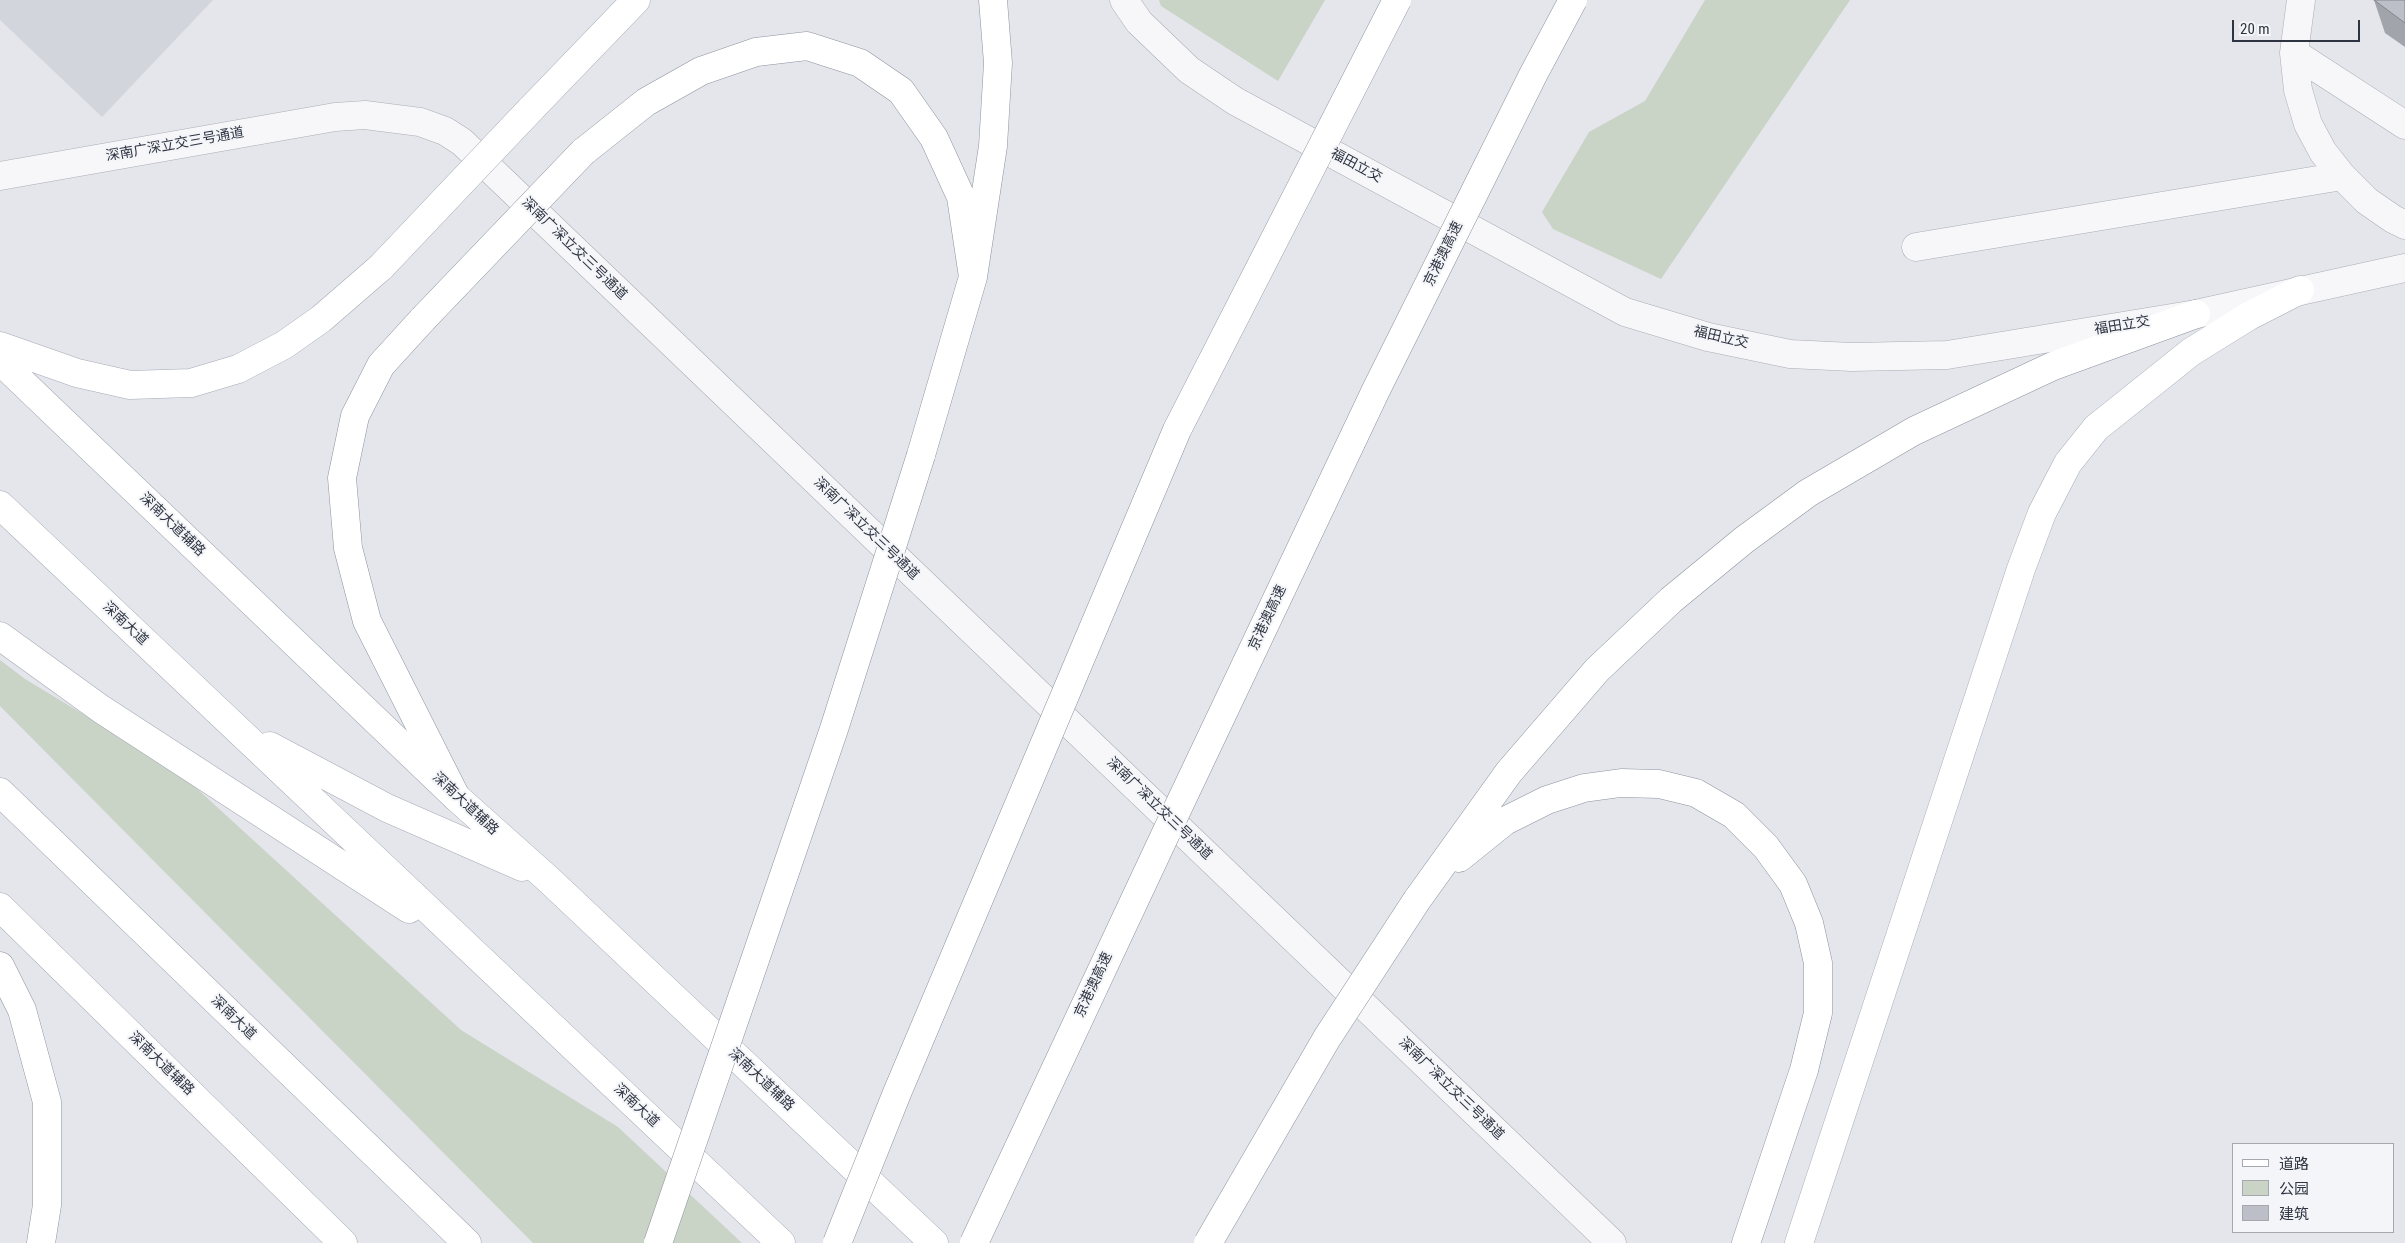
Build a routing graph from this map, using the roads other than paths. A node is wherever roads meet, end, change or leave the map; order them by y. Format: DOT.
graph roads {
  1 [pos="636,0"];
  2 [pos="993,0"];
  3 [pos="1124,0"];
  4 [pos="1397,0"];
  5 [pos="1573,0"];
  6 [pos="2302,0"];
  7 [pos="2294,54"];
  8 [pos="2405,125"];
  9 [pos="0,176"];
  10 [pos="2342,176"];
  11 [pos="2405,225"];
  12 [pos="1916,247"];
  13 [pos="2405,268"];
  14 [pos="973,277"];
  15 [pos="2300,290"];
  16 [pos="2196,314"];
  17 [pos="0,346"];
  18 [pos="0,361"];
  19 [pos="0,505"];
  20 [pos="0,636"];
  21 [pos="225,719"];
  22 [pos="0,792"];
  23 [pos="456,797"];
  24 [pos="548,879"];
  25 [pos="1417,900"];
  26 [pos="0,907"];
  27 [pos="468,948"];
  28 [pos="0,966"];
  29 [pos="41,1243"];
  30 [pos="343,1243"];
  31 [pos="467,1243"];
  32 [pos="658,1243"];
  33 [pos="781,1243"];
  34 [pos="837,1243"];
  35 [pos="934,1243"];
  36 [pos="974,1243"];
  37 [pos="1208,1243"];
  38 [pos="1612,1243"];
  39 [pos="1746,1243"];
  40 [pos="1800,1243"];
  1 -- 17 [label="main road, bridge"];
  2 -- 14 [label="main road"];
  3 -- 16 [label="street, 福田立交"];
  4 -- 34 [label="main road, bridge"];
  5 -- 36 [label="main road, 京港澳高速, bridge"];
  6 -- 7 [label="street"];
  7 -- 8 [label="street"];
  7 -- 10 [label="street"];
  9 -- 38 [label="street, 深南广深立交三号通道"];
  10 -- 11 [label="street"];
  10 -- 12 [label="street"];
  13 -- 15 [label="street, 福田立交"];
  14 -- 23 [label="main road, bridge"];
  14 -- 32 [label="main road, bridge"];
  15 -- 16 [label="street, 福田立交"];
  15 -- 40 [label="main road"];
  16 -- 25 [label="main road"];
  18 -- 23 [label="main road, 深南大道辅路"];
  19 -- 21 [label="main road, 深南大道"];
  20 -- 27 [label="main road, 深南大道"];
  21 -- 24 [label="main road"];
  21 -- 27 [label="main road, 深南大道"];
  22 -- 31 [label="main road, 深南大道"];
  23 -- 24 [label="main road, 深南大道辅路"];
  24 -- 35 [label="main road, 深南大道辅路"];
  25 -- 37 [label="main road, bridge"];
  25 -- 39 [label="main road"];
  26 -- 30 [label="main road, 深南大道辅路"];
  27 -- 33 [label="main road, 深南大道"];
  28 -- 29 [label="main road"];
}
